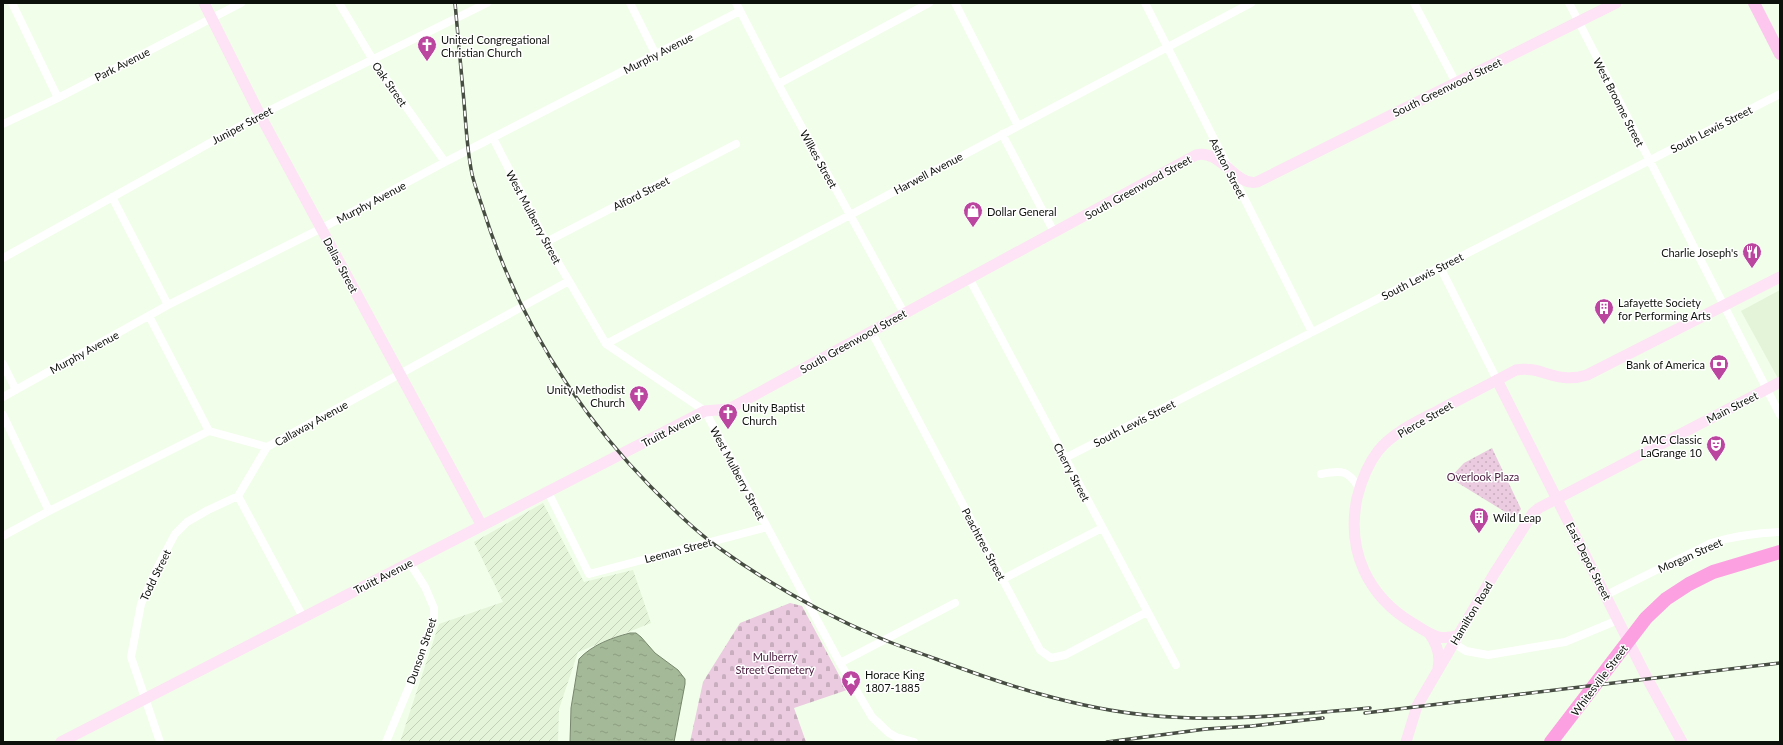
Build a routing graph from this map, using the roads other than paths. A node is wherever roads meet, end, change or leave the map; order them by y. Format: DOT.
graph roads {
  1 [pos="12,3"];
  2 [pos="204,3"];
  3 [pos="241,3"];
  4 [pos="340,3"];
  5 [pos="487,3"];
  6 [pos="630,3"];
  7 [pos="929,3"];
  8 [pos="955,3"];
  9 [pos="1145,3"];
  10 [pos="1250,3"];
  11 [pos="1414,3"];
  12 [pos="1569,3"];
  13 [pos="1616,3"];
  14 [pos="1754,3"];
  15 [pos="738,7"];
  16 [pos="211,18"];
  17 [pos="1578,22"];
  18 [pos="1167,47"];
  19 [pos="1780,54"];
  20 [pos="656,55"];
  21 [pos="373,60"];
  22 [pos="1456,83"];
  23 [pos="778,84"];
  24 [pos="1780,94"];
  25 [pos="58,98"];
  26 [pos="260,114"];
  27 [pos="3,124"];
  28 [pos="1018,126"];
  29 [pos="1002,134"];
  30 [pos="493,138"];
  31 [pos="736,144"];
  32 [pos="1650,160"];
  33 [pos="445,162"];
  34 [pos="1229,168"];
  35 [pos="112,197"];
  36 [pos="850,215"];
  37 [pos="322,228"];
  38 [pos="1054,232"];
  39 [pos="546,242"];
  40 [pos="3,258"];
  41 [pos="1440,267"];
  42 [pos="1780,277"];
  43 [pos="969,278"];
  44 [pos="569,281"];
  45 [pos="168,305"];
  46 [pos="1724,306"];
  47 [pos="904,313"];
  48 [pos="149,316"];
  49 [pos="871,331"];
  50 [pos="1312,332"];
  51 [pos="606,344"];
  52 [pos="3,364"];
  53 [pos="400,374"];
  54 [pos="1497,380"];
  55 [pos="1780,382"];
  56 [pos="1767,389"];
  57 [pos="16,390"];
  58 [pos="3,397"];
  59 [pos="705,411"];
  60 [pos="3,415"];
  61 [pos="1780,415"];
  62 [pos="209,431"];
  63 [pos="267,447"];
  64 [pos="1065,458"];
  65 [pos="1321,474"];
  66 [pos="1359,488"];
  67 [pos="548,492"];
  68 [pos="238,496"];
  69 [pos="1557,498"];
  70 [pos="49,511"];
  71 [pos="482,526"];
  72 [pos="768,527"];
  73 [pos="1102,528"];
  74 [pos="1780,532"];
  75 [pos="3,536"];
  76 [pos="1780,552"];
  77 [pos="409,562"];
  78 [pos="1003,579"];
  79 [pos="1606,595"];
  80 [pos="955,602"];
  81 [pos="1147,612"];
  82 [pos="303,617"];
  83 [pos="1618,620"];
  84 [pos="1429,633"];
  85 [pos="1456,639"];
  86 [pos="840,663"];
  87 [pos="1176,665"];
  88 [pos="1437,671"];
  89 [pos="146,698"];
  90 [pos="61,742"];
  91 [pos="160,742"];
  92 [pos="386,742"];
  93 [pos="914,742"];
  94 [pos="1406,742"];
  95 [pos="1551,742"];
  96 [pos="1682,742"];
  1 -- 25 [label="street"];
  2 -- 16 [label="street, Dallas Street"];
  3 -- 16 [label="street, Park Avenue"];
  4 -- 21 [label="street, Oak Street"];
  5 -- 21 [label="street, Juniper Street"];
  6 -- 20 [label="street"];
  7 -- 23 [label="street"];
  8 -- 28 [label="street"];
  9 -- 18 [label="street, Ashton Street"];
  10 -- 18 [label="street, Harwell Avenue"];
  11 -- 22 [label="street"];
  12 -- 17 [label="street, West Broome Street"];
  13 -- 17 [label="street, South Greenwood Street"];
  14 -- 19 [label="main road"];
  15 -- 20 [label="street, Murphy Avenue"];
  15 -- 23 [label="street, Wilkes Street"];
  16 -- 25 [label="street, Park Avenue"];
  16 -- 26 [label="street, Dallas Street"];
  17 -- 22 [label="street, South Greenwood Street"];
  17 -- 32 [label="street, West Broome Street"];
  18 -- 28 [label="street, Harwell Avenue"];
  18 -- 34 [label="street, Ashton Street"];
  20 -- 30 [label="street, Murphy Avenue"];
  21 -- 26 [label="street, Juniper Street"];
  21 -- 33 [label="street, Oak Street"];
  22 -- 34 [label="street, South Greenwood Street"];
  23 -- 36 [label="street, Wilkes Street"];
  24 -- 32 [label="street, South Lewis Street"];
  25 -- 27 [label="street, Park Avenue"];
  26 -- 35 [label="street, Juniper Street"];
  26 -- 37 [label="street, Dallas Street"];
  28 -- 29 [label="street, Harwell Avenue"];
  29 -- 36 [label="street, Harwell Avenue"];
  29 -- 38 [label="street"];
  30 -- 33 [label="street, Murphy Avenue"];
  30 -- 39 [label="street, West Mulberry Street"];
  31 -- 39 [label="street, Alford Street"];
  32 -- 41 [label="street, South Lewis Street"];
  32 -- 46 [label="street, West Broome Street"];
  33 -- 37 [label="street, Murphy Avenue"];
  34 -- 38 [label="street, South Greenwood Street"];
  34 -- 50 [label="street, Ashton Street"];
  35 -- 40 [label="street, Juniper Street"];
  35 -- 45 [label="street"];
  36 -- 47 [label="street, Wilkes Street"];
  36 -- 51 [label="street, Harwell Avenue"];
  37 -- 45 [label="street, Murphy Avenue"];
  37 -- 53 [label="street, Dallas Street"];
  38 -- 43 [label="street, South Greenwood Street"];
  39 -- 44 [label="street, West Mulberry Street"];
  41 -- 50 [label="street, South Lewis Street"];
  41 -- 54 [label="street"];
  42 -- 46 [label="street, Pierce Street"];
  43 -- 47 [label="street, South Greenwood Street"];
  43 -- 64 [label="street, Cherry Street"];
  44 -- 51 [label="street, West Mulberry Street"];
  44 -- 53 [label="street, Callaway Avenue"];
  45 -- 48 [label="street, Murphy Avenue"];
  46 -- 54 [label="street, Pierce Street"];
  46 -- 56 [label="street, West Broome Street"];
  47 -- 49 [label="street, South Greenwood Street"];
  48 -- 57 [label="street, Murphy Avenue"];
  48 -- 62 [label="street"];
  49 -- 59 [label="street, South Greenwood Street"];
  49 -- 78 [label="street, Peachtree Street"];
  50 -- 64 [label="street, South Lewis Street"];
  51 -- 59 [label="street, West Mulberry Street"];
  52 -- 57 [label="street"];
  53 -- 63 [label="street, Callaway Avenue"];
  53 -- 71 [label="street, Dallas Street"];
  54 -- 66 [label="street, Pierce Street"];
  54 -- 69 [label="street, East Depot Street"];
  55 -- 56 [label="street, Main Street"];
  56 -- 61 [label="street, West Broome Street"];
  56 -- 69 [label="street, Main Street"];
  57 -- 58 [label="street, Murphy Avenue"];
  59 -- 67 [label="street, Truitt Avenue"];
  59 -- 72 [label="street, West Mulberry Street"];
  60 -- 70 [label="street"];
  62 -- 63 [label="street, Callaway Avenue"];
  62 -- 70 [label="street"];
  63 -- 68 [label="street"];
  64 -- 73 [label="street, Cherry Street"];
  65 -- 66 [label="street"];
  66 -- 84 [label="street, Pierce Street"];
  67 -- 71 [label="street, Truitt Avenue"];
  67 -- 72 [label="street, Leeman Street"];
  68 -- 82 [label="street"];
  68 -- 89 [label="street, Todd Street"];
  69 -- 79 [label="street, East Depot Street"];
  69 -- 85 [label="street, Hamilton Road"];
  70 -- 75 [label="street"];
  71 -- 77 [label="street, Truitt Avenue"];
  72 -- 86 [label="street, West Mulberry Street"];
  73 -- 78 [label="street"];
  73 -- 81 [label="street, Cherry Street"];
  74 -- 79 [label="street, Morgan Street"];
  76 -- 95 [label="highway, Whitesville Street"];
  77 -- 82 [label="street, Truitt Avenue"];
  77 -- 92 [label="street, Dunson Street"];
  78 -- 81 [label="street, Peachtree Street"];
  79 -- 83 [label="street, East Depot Street"];
  80 -- 86 [label="street"];
  81 -- 87 [label="street, Cherry Street"];
  82 -- 89 [label="street, Truitt Avenue"];
  83 -- 85 [label="street"];
  83 -- 96 [label="street, East Depot Street"];
  84 -- 85 [label="street, Pierce Street"];
  84 -- 88 [label="street"];
  85 -- 88 [label="street, Hamilton Road"];
  86 -- 93 [label="street, West Mulberry Street"];
  88 -- 94 [label="street, Hamilton Road"];
  89 -- 90 [label="street, Truitt Avenue"];
  89 -- 91 [label="street, Todd Street"];
}
